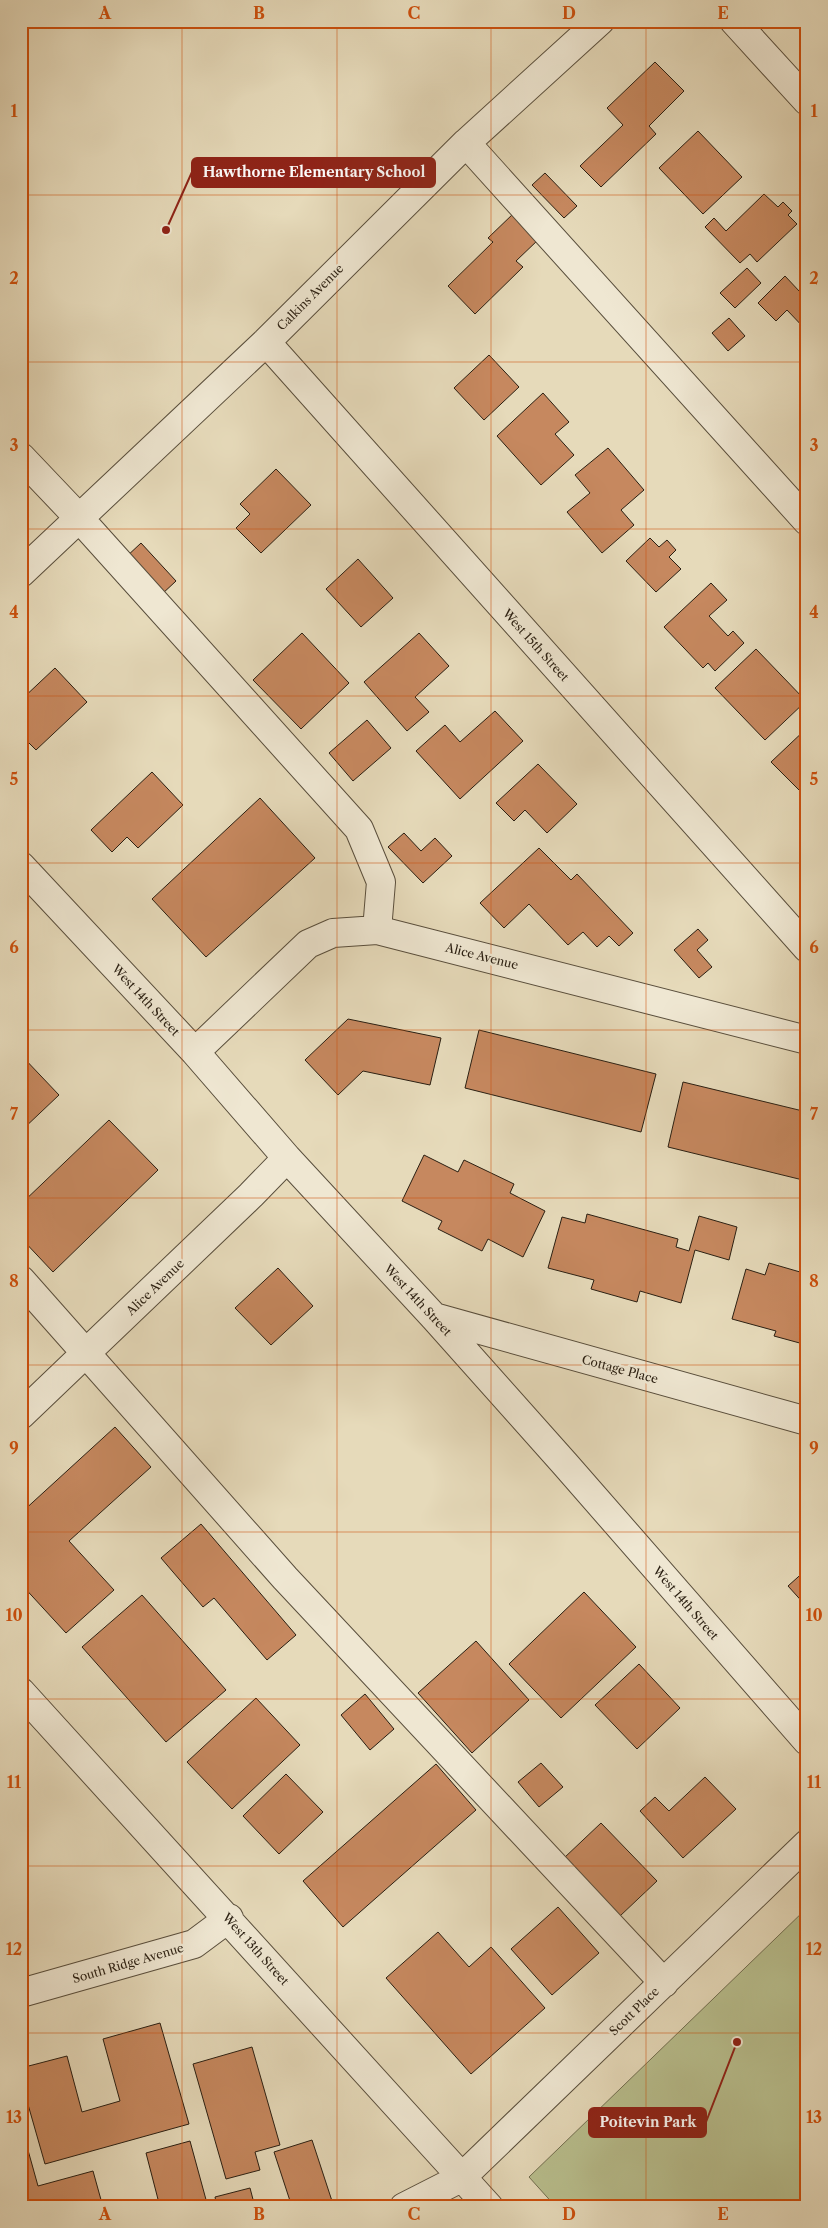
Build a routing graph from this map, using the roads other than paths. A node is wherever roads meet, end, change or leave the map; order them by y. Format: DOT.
graph roads {
  1 [pos="600,21"];
  2 [pos="734,21"];
  3 [pos="807,102"];
  4 [pos="466,143"];
  5 [pos="266,342"];
  6 [pos="21,458"];
  7 [pos="79,518"];
  8 [pos="807,521"];
  9 [pos="21,573"];
  10 [pos="21,866"];
  11 [pos="377,930"];
  12 [pos="807,948"];
  13 [pos="807,1040"];
  14 [pos="195,1052"];
  15 [pos="287,1158"];
  16 [pos="21,1280"];
  17 [pos="434,1317"];
  18 [pos="87,1353"];
  19 [pos="21,1415"];
  20 [pos="807,1421"];
  21 [pos="21,1692"];
  22 [pos="807,1741"];
  23 [pos="807,1844"];
  24 [pos="229,1918"];
  25 [pos="664,1983"];
  26 [pos="21,1993"];
  27 [pos="461,2178"];
  28 [pos="404,2207"];
  29 [pos="489,2207"];
  1 -- 4 [label="street, Calkins Avenue"];
  2 -- 3 [label="street"];
  4 -- 5 [label="street, Calkins Avenue"];
  4 -- 8 [label="street"];
  5 -- 7 [label="street, Calkins Avenue"];
  5 -- 12 [label="street, West 15th Street"];
  6 -- 7 [label="street"];
  7 -- 9 [label="street, Calkins Avenue"];
  7 -- 11 [label="street"];
  10 -- 14 [label="street, West 14th Street"];
  11 -- 13 [label="street, Alice Avenue"];
  11 -- 14 [label="street, Alice Avenue"];
  14 -- 15 [label="street, West 14th Street"];
  15 -- 17 [label="street, West 14th Street"];
  15 -- 18 [label="street, Alice Avenue"];
  16 -- 18 [label="street"];
  17 -- 20 [label="street, Cottage Place"];
  17 -- 22 [label="street, West 14th Street"];
  18 -- 19 [label="street, Alice Avenue"];
  18 -- 25 [label="street"];
  21 -- 24 [label="street, West 13th Street"];
  23 -- 25 [label="street, Scott Place"];
  24 -- 26 [label="street, South Ridge Avenue"];
  24 -- 27 [label="street, West 13th Street"];
  25 -- 27 [label="street, Scott Place"];
  27 -- 28 [label="street, Scott Place"];
  27 -- 29 [label="street, West 13th Street"];
}
